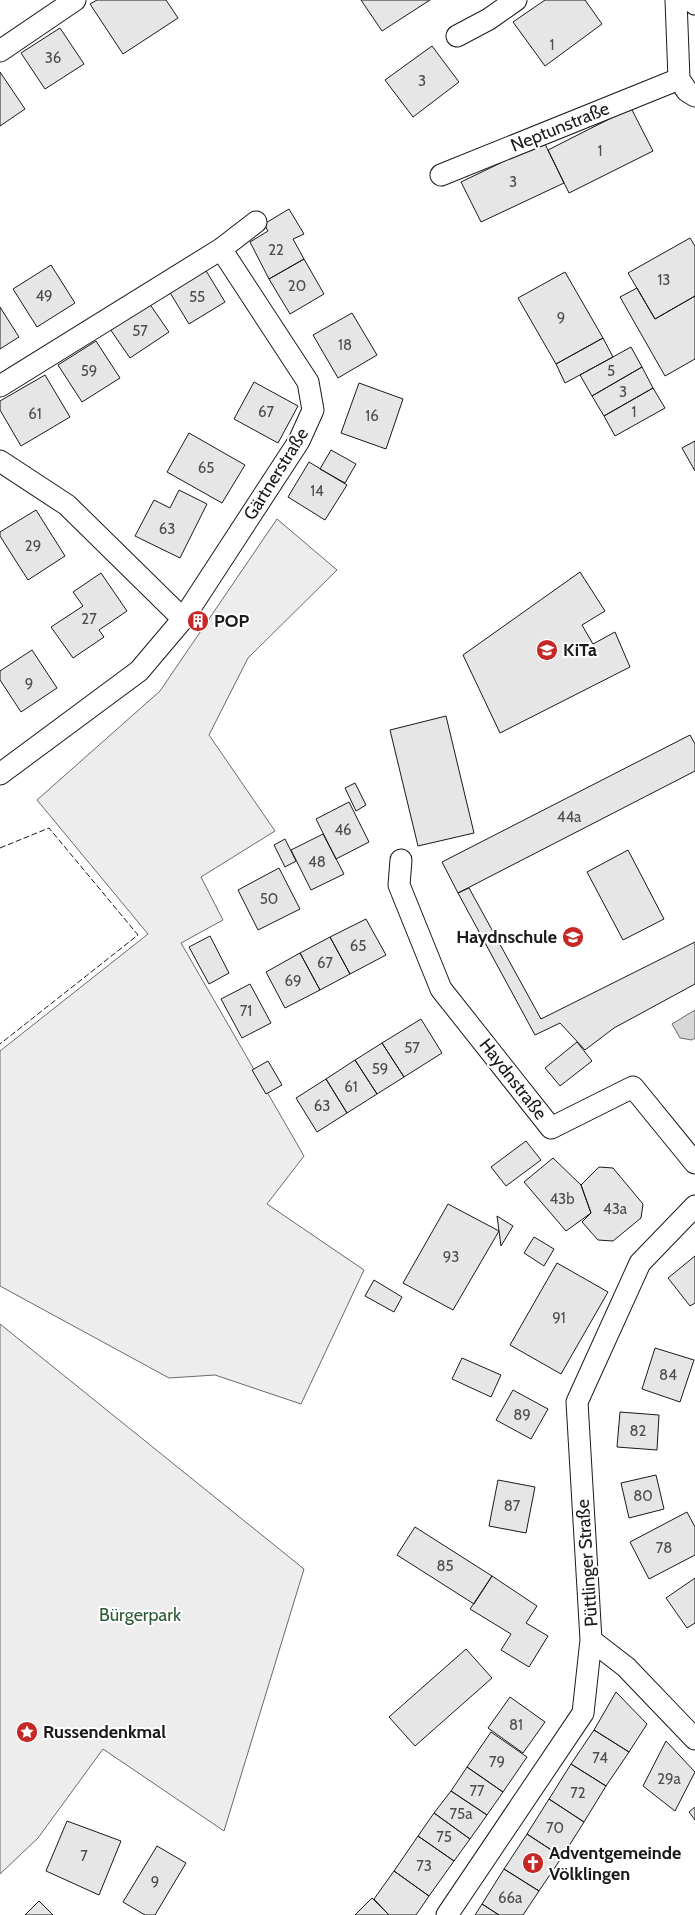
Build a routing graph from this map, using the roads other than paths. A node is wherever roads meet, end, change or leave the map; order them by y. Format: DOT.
graph roads {
  1 [pos="75,0"];
  2 [pos="516,0"];
  3 [pos="676,0"];
  4 [pos="691,0"];
  5 [pos="695,4"];
  6 [pos="458,36"];
  7 [pos="0,51"];
  8 [pos="679,79"];
  9 [pos="695,96"];
  10 [pos="441,175"];
  11 [pos="256,222"];
  12 [pos="221,249"];
  13 [pos="0,386"];
  14 [pos="0,461"];
  15 [pos="183,619"];
  16 [pos="0,774"];
  17 [pos="401,860"];
  18 [pos="695,1163"];
  19 [pos="695,1206"];
  20 [pos="591,1640"];
  21 [pos="695,1739"];
  22 [pos="447,1915"];
  1 -- 7 [label="street"];
  2 -- 6 [label="street"];
  3 -- 8 [label="street"];
  4 -- 5 [label="street"];
  8 -- 9 [label="street"];
  8 -- 10 [label="street, Neptunstraße"];
  11 -- 12 [label="street"];
  12 -- 13 [label="street"];
  12 -- 15 [label="street, Gärtnerstraße"];
  14 -- 15 [label="street"];
  15 -- 16 [label="street, Gärtnerstraße"];
  17 -- 18 [label="street, Haydnstraße"];
  19 -- 20 [label="street, Püttlinger Straße"];
  20 -- 21 [label="street"];
  20 -- 22 [label="street, Püttlinger Straße"];
}
